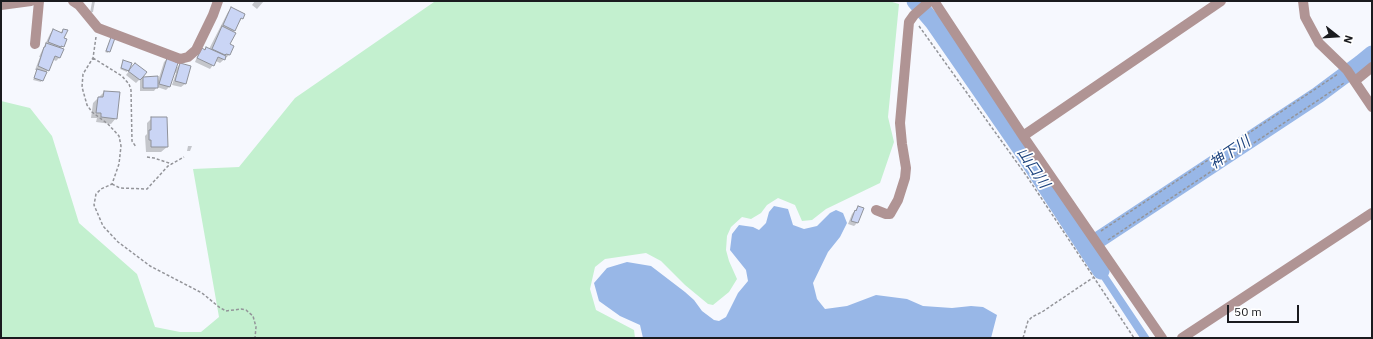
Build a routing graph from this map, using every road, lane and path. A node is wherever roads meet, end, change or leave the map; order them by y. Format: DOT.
graph roads {
  1 [pos="31,1"];
  2 [pos="39,1"];
  3 [pos="73,1"];
  4 [pos="218,1"];
  5 [pos="1221,1"];
  6 [pos="1303,1"];
  7 [pos="931,2"];
  8 [pos="1,5"];
  9 [pos="912,16"];
  10 [pos="98,28"];
  11 [pos="35,44"];
  12 [pos="93,58"];
  13 [pos="1372,67"];
  14 [pos="1350,75"];
  15 [pos="1372,107"];
  16 [pos="1023,136"];
  17 [pos="136,147"];
  18 [pos="147,157"];
  19 [pos="184,157"];
  20 [pos="172,164"];
  21 [pos="112,184"];
  22 [pos="876,210"];
  23 [pos="1372,213"];
  24 [pos="1096,241"];
  25 [pos="1094,277"];
  26 [pos="255,338"];
  27 [pos="1023,338"];
  28 [pos="1134,338"];
  29 [pos="1162,338"];
  30 [pos="1182,338"];
  1 -- 8 [label="street"];
  2 -- 11 [label="street"];
  3 -- 10 [label="street"];
  4 -- 10 [label="street"];
  5 -- 16 [label="street"];
  6 -- 14 [label="street"];
  7 -- 9 [label="street"];
  7 -- 16 [label="street"];
  9 -- 22 [label="street"];
  9 -- 25 [label="path"];
  10 -- 12 [label="path"];
  12 -- 17 [label="path"];
  12 -- 21 [label="path"];
  13 -- 14 [label="street"];
  14 -- 15 [label="street"];
  14 -- 24 [label="path"];
  14 -- 24 [label="path"];
  16 -- 24 [label="street"];
  18 -- 20 [label="path"];
  19 -- 20 [label="path"];
  20 -- 21 [label="path"];
  21 -- 26 [label="path"];
  23 -- 30 [label="street"];
  24 -- 29 [label="street"];
  25 -- 27 [label="path"];
  25 -- 28 [label="path"];
}
